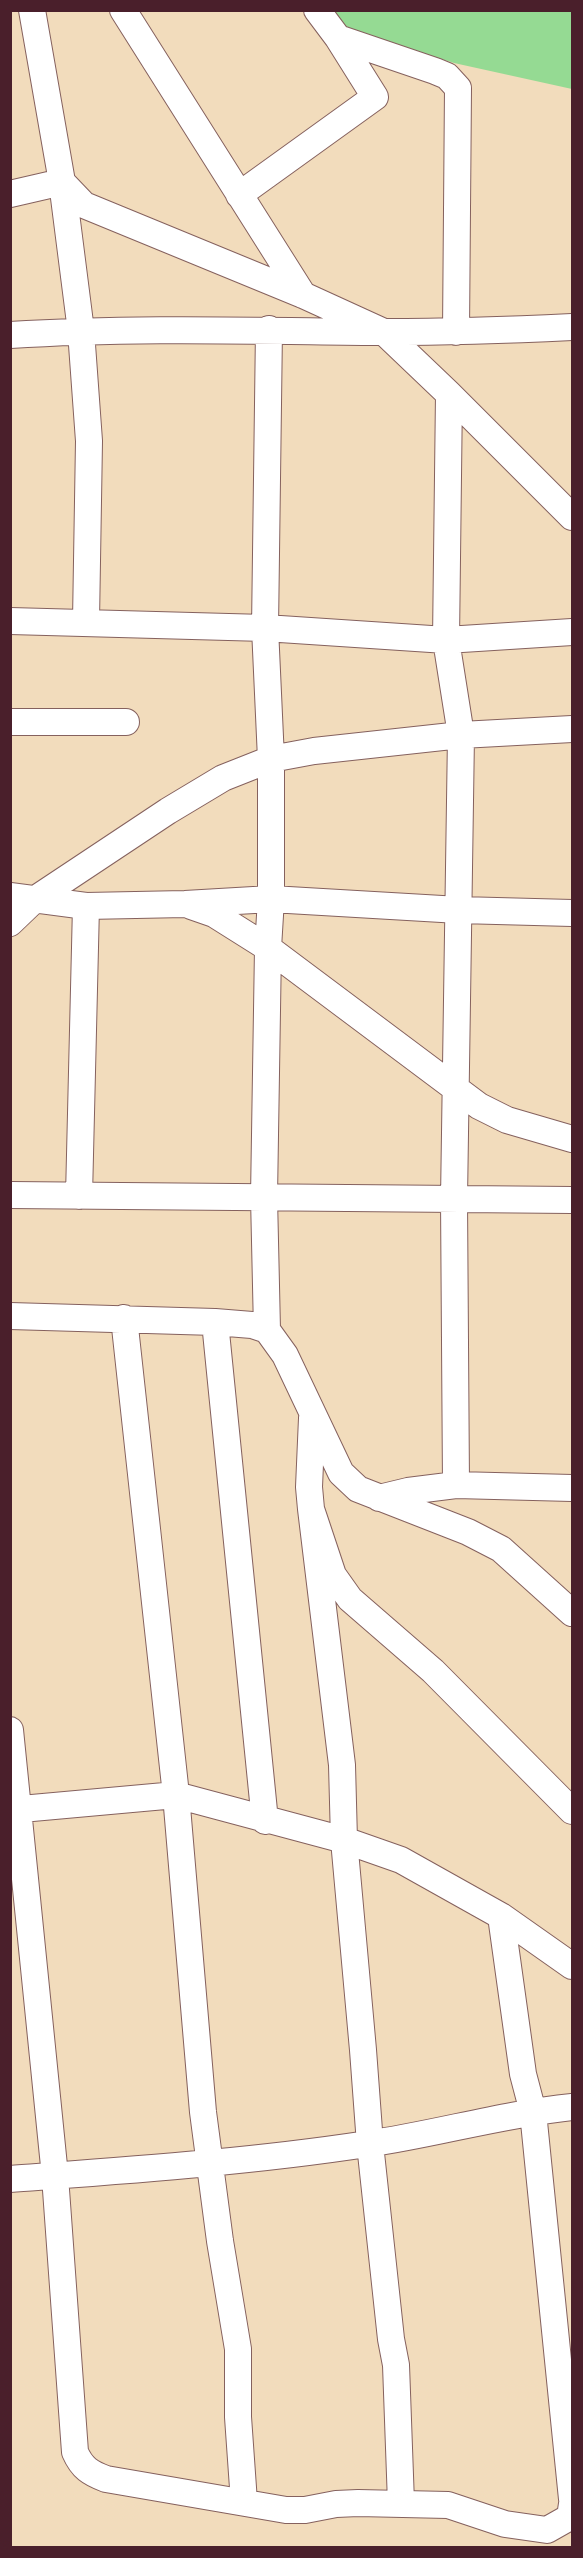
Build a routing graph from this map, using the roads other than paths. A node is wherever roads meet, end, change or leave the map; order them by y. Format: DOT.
graph roads {
  1 [pos="32,10"];
  2 [pos="123,10"];
  3 [pos="318,10"];
  4 [pos="338,38"];
  5 [pos="62,182"];
  6 [pos="10,194"];
  7 [pos="239,195"];
  8 [pos="303,295"];
  9 [pos="573,327"];
  10 [pos="269,329"];
  11 [pos="81,331"];
  12 [pos="384,332"];
  13 [pos="456,332"];
  14 [pos="10,335"];
  15 [pos="450,394"];
  16 [pos="573,517"];
  17 [pos="10,621"];
  18 [pos="86,621"];
  19 [pos="265,628"];
  20 [pos="573,632"];
  21 [pos="446,639"];
  22 [pos="10,722"];
  23 [pos="126,722"];
  24 [pos="573,729"];
  25 [pos="461,735"];
  26 [pos="271,759"];
  27 [pos="22,898"];
  28 [pos="271,899"];
  29 [pos="185,904"];
  30 [pos="86,906"];
  31 [pos="459,910"];
  32 [pos="573,913"];
  33 [pos="10,922"];
  34 [pos="268,948"];
  35 [pos="457,1090"];
  36 [pos="573,1139"];
  37 [pos="10,1195"];
  38 [pos="79,1196"];
  39 [pos="264,1197"];
  40 [pos="454,1199"];
  41 [pos="573,1200"];
  42 [pos="10,1316"];
  43 [pos="124,1318"];
  44 [pos="215,1322"];
  45 [pos="267,1330"];
  46 [pos="313,1415"];
  47 [pos="456,1485"];
  48 [pos="573,1488"];
  49 [pos="378,1498"];
  50 [pos="311,1509"];
  51 [pos="573,1613"];
  52 [pos="10,1730"];
  53 [pos="176,1795"];
  54 [pos="14,1809"];
  55 [pos="573,1811"];
  56 [pos="265,1821"];
  57 [pos="344,1840"];
  58 [pos="501,1916"];
  59 [pos="573,1966"];
  60 [pos="572,2107"];
  61 [pos="533,2112"];
  62 [pos="370,2144"];
  63 [pos="210,2164"];
  64 [pos="55,2176"];
  65 [pos="10,2180"];
  66 [pos="563,2311"];
  67 [pos="573,2499"];
  68 [pos="244,2502"];
  69 [pos="401,2503"];
  70 [pos="568,2520"];
  1 -- 5 [label="street"];
  2 -- 7 [label="street"];
  3 -- 4 [label="street"];
  4 -- 7 [label="street"];
  4 -- 13 [label="street"];
  5 -- 6 [label="street"];
  5 -- 8 [label="street"];
  5 -- 11 [label="street"];
  7 -- 8 [label="street"];
  8 -- 12 [label="street"];
  9 -- 13 [label="street"];
  10 -- 11 [label="street"];
  10 -- 12 [label="street"];
  10 -- 19 [label="street"];
  11 -- 14 [label="street"];
  11 -- 18 [label="street"];
  12 -- 13 [label="street"];
  12 -- 15 [label="street"];
  15 -- 16 [label="street"];
  15 -- 21 [label="street"];
  17 -- 18 [label="street"];
  18 -- 19 [label="street"];
  19 -- 21 [label="street"];
  19 -- 26 [label="street"];
  20 -- 21 [label="street"];
  21 -- 25 [label="street"];
  22 -- 23 [label="street"];
  24 -- 25 [label="street"];
  25 -- 26 [label="street"];
  25 -- 31 [label="street"];
  26 -- 27 [label="street"];
  26 -- 28 [label="street"];
  27 -- 30 [label="street"];
  27 -- 33 [label="street"];
  28 -- 29 [label="street"];
  28 -- 31 [label="street"];
  28 -- 34 [label="street"];
  29 -- 30 [label="street"];
  29 -- 34 [label="street"];
  30 -- 38 [label="street"];
  31 -- 32 [label="street"];
  31 -- 35 [label="street"];
  34 -- 35 [label="street"];
  34 -- 39 [label="street"];
  35 -- 36 [label="street"];
  35 -- 40 [label="street"];
  37 -- 38 [label="street"];
  38 -- 39 [label="street"];
  39 -- 40 [label="street"];
  39 -- 45 [label="street"];
  40 -- 41 [label="street"];
  40 -- 47 [label="street"];
  42 -- 43 [label="street"];
  43 -- 44 [label="street"];
  43 -- 53 [label="street"];
  44 -- 45 [label="street"];
  44 -- 56 [label="street"];
  45 -- 46 [label="street"];
  46 -- 49 [label="street"];
  46 -- 50 [label="street"];
  47 -- 48 [label="street"];
  47 -- 49 [label="street"];
  49 -- 51 [label="street"];
  50 -- 55 [label="street"];
  50 -- 57 [label="street"];
  52 -- 54 [label="street"];
  53 -- 54 [label="street"];
  53 -- 56 [label="street"];
  53 -- 63 [label="street"];
  54 -- 64 [label="street"];
  56 -- 57 [label="street"];
  57 -- 58 [label="street"];
  57 -- 62 [label="street"];
  58 -- 59 [label="street"];
  58 -- 61 [label="street"];
  60 -- 61 [label="street"];
  61 -- 62 [label="street"];
  61 -- 66 [label="street"];
  62 -- 63 [label="street"];
  62 -- 69 [label="street"];
  63 -- 64 [label="street"];
  63 -- 68 [label="street"];
  64 -- 65 [label="street"];
  64 -- 68 [label="street"];
  66 -- 67 [label="street"];
  68 -- 69 [label="street"];
  69 -- 70 [label="street"];
}
